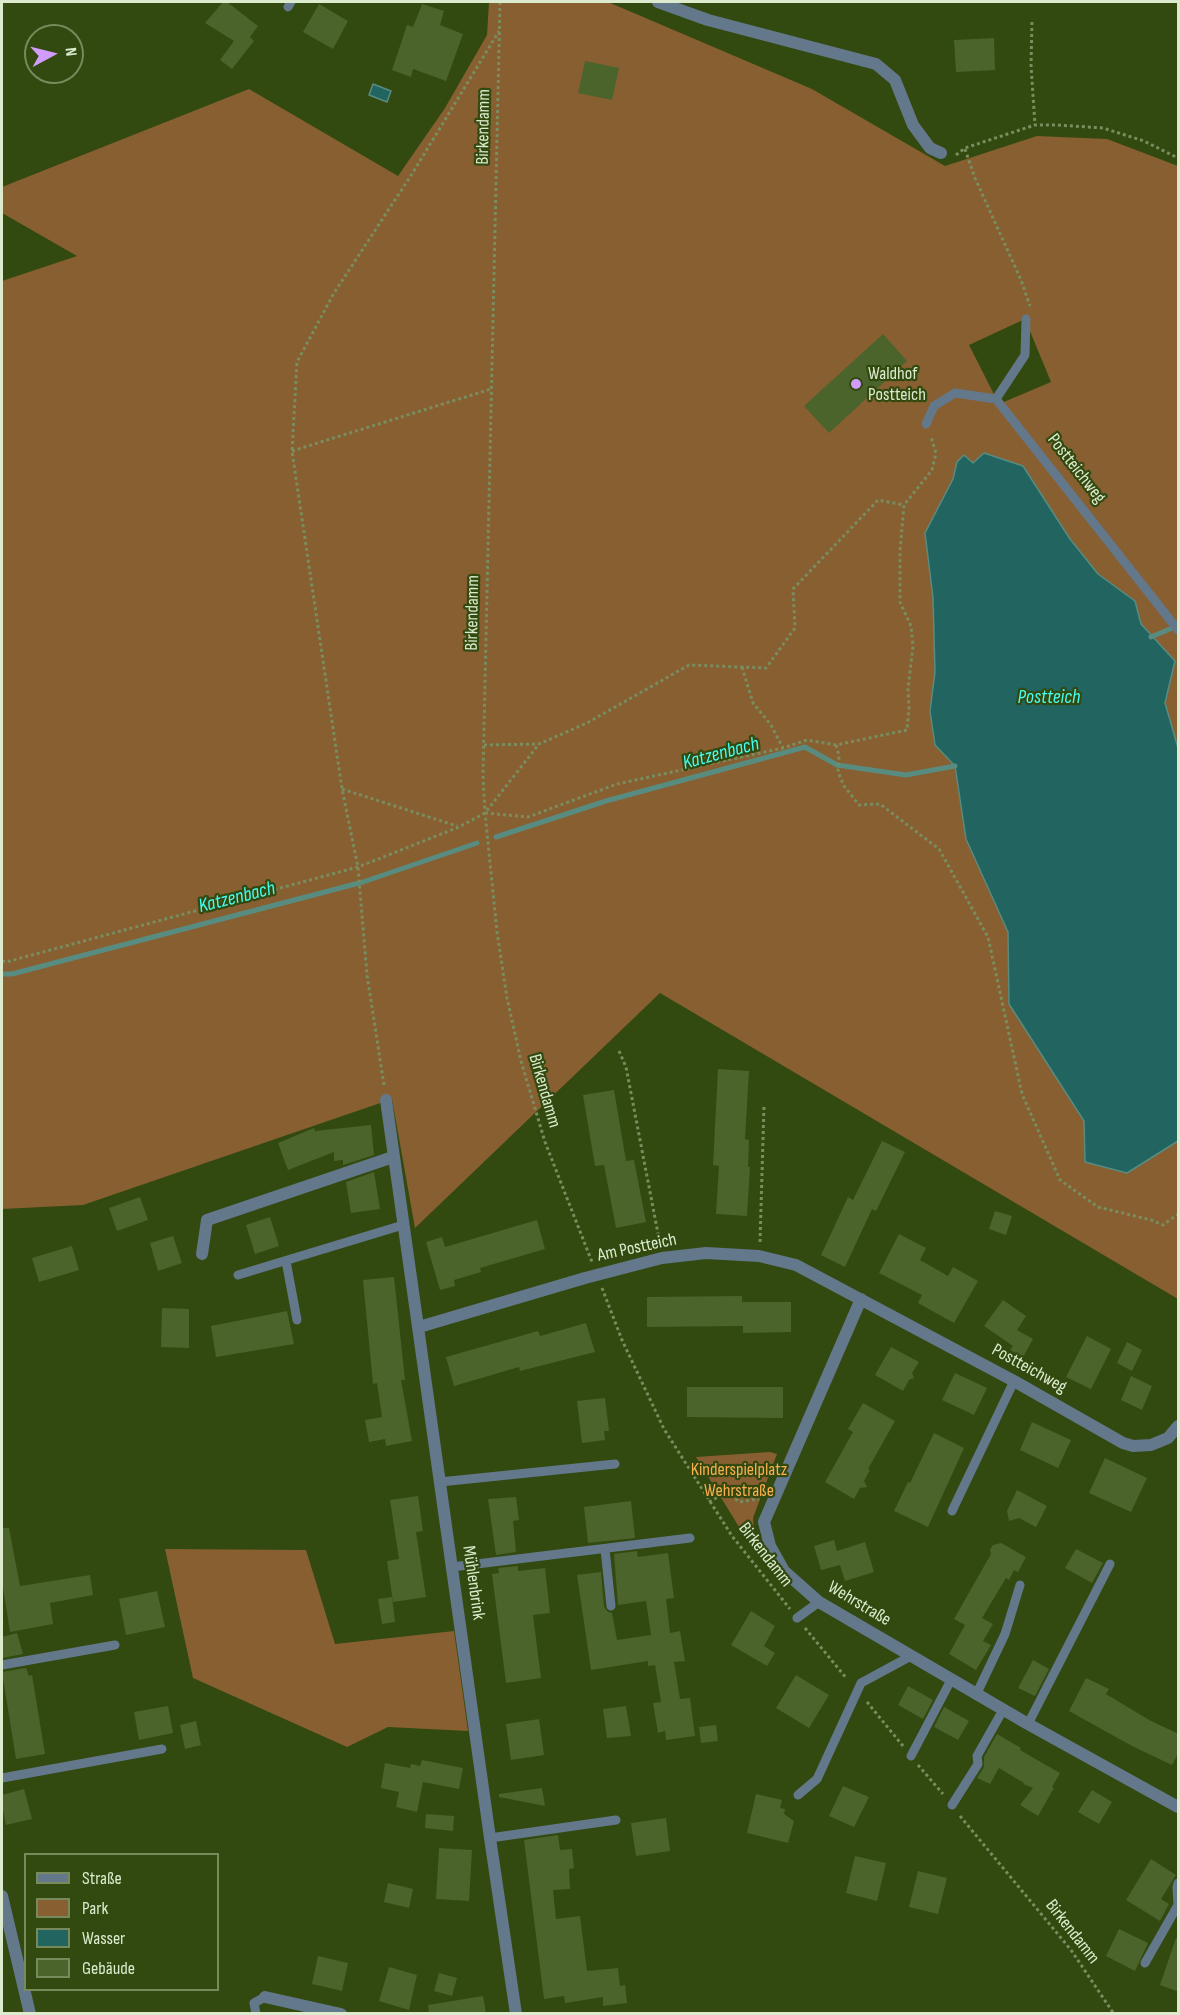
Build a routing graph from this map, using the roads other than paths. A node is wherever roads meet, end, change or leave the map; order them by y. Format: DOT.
graph roads {
  1 [pos="658,2"];
  2 [pos="941,153"];
  3 [pos="1026,319"];
  4 [pos="996,399"];
  5 [pos="926,424"];
  6 [pos="1177,628"];
  7 [pos="386,1100"];
  8 [pos="393,1157"];
  9 [pos="403,1224"];
  10 [pos="202,1254"];
  11 [pos="286,1261"];
  12 [pos="238,1275"];
  13 [pos="861,1299"];
  14 [pos="297,1320"];
  15 [pos="419,1327"];
  16 [pos="1014,1381"];
  17 [pos="1179,1426"];
  18 [pos="615,1464"];
  19 [pos="441,1482"];
  20 [pos="952,1511"];
  21 [pos="690,1538"];
  22 [pos="605,1549"];
  23 [pos="1110,1564"];
  24 [pos="452,1567"];
  25 [pos="1020,1585"];
  26 [pos="819,1602"];
  27 [pos="611,1606"];
  28 [pos="797,1618"];
  29 [pos="115,1645"];
  30 [pos="911,1656"];
  31 [pos="2,1665"];
  32 [pos="951,1680"];
  33 [pos="976,1695"];
  34 [pos="1003,1710"];
  35 [pos="1028,1724"];
  36 [pos="162,1749"];
  37 [pos="911,1756"];
  38 [pos="2,1778"];
  39 [pos="798,1795"];
  40 [pos="1178,1804"];
  41 [pos="952,1805"];
  42 [pos="616,1820"];
  43 [pos="490,1838"];
  44 [pos="1179,1883"];
  45 [pos="2,1896"];
  46 [pos="1145,1963"];
  47 [pos="24,1988"];
  48 [pos="25,1991"];
  49 [pos="265,1997"];
  50 [pos="30,2013"];
  51 [pos="256,2013"];
  52 [pos="341,2013"];
  53 [pos="516,2013"];
  1 -- 2 [label="street"];
  3 -- 4 [label="lane"];
  4 -- 5 [label="lane"];
  4 -- 6 [label="lane, Postteichweg"];
  7 -- 8 [label="street, Mühlenbrink"];
  8 -- 9 [label="street, Mühlenbrink"];
  8 -- 10 [label="street"];
  9 -- 11 [label="lane"];
  9 -- 15 [label="street, Mühlenbrink"];
  11 -- 12 [label="lane"];
  11 -- 14 [label="lane"];
  13 -- 15 [label="street, Am Postteich"];
  13 -- 16 [label="street, Postteichweg"];
  13 -- 26 [label="street, Wehrstraße"];
  15 -- 19 [label="street, Mühlenbrink"];
  16 -- 17 [label="street, Postteichweg"];
  16 -- 20 [label="lane"];
  18 -- 19 [label="lane"];
  19 -- 24 [label="street, Mühlenbrink"];
  21 -- 22 [label="lane"];
  22 -- 24 [label="lane"];
  22 -- 27 [label="lane"];
  23 -- 35 [label="lane"];
  24 -- 43 [label="street, Mühlenbrink"];
  25 -- 33 [label="lane"];
  26 -- 28 [label="lane"];
  26 -- 30 [label="street, Wehrstraße"];
  29 -- 31 [label="lane"];
  30 -- 32 [label="street, Wehrstraße"];
  30 -- 39 [label="lane"];
  32 -- 33 [label="street, Wehrstraße"];
  32 -- 37 [label="lane"];
  33 -- 34 [label="street, Wehrstraße"];
  34 -- 35 [label="street, Wehrstraße"];
  34 -- 41 [label="lane"];
  35 -- 40 [label="street, Wehrstraße"];
  36 -- 38 [label="lane"];
  42 -- 43 [label="lane"];
  43 -- 53 [label="street, Mühlenbrink"];
  44 -- 46 [label="lane"];
  45 -- 47 [label="street"];
  48 -- 50 [label="street"];
  49 -- 51 [label="lane"];
  49 -- 52 [label="street"];
}
